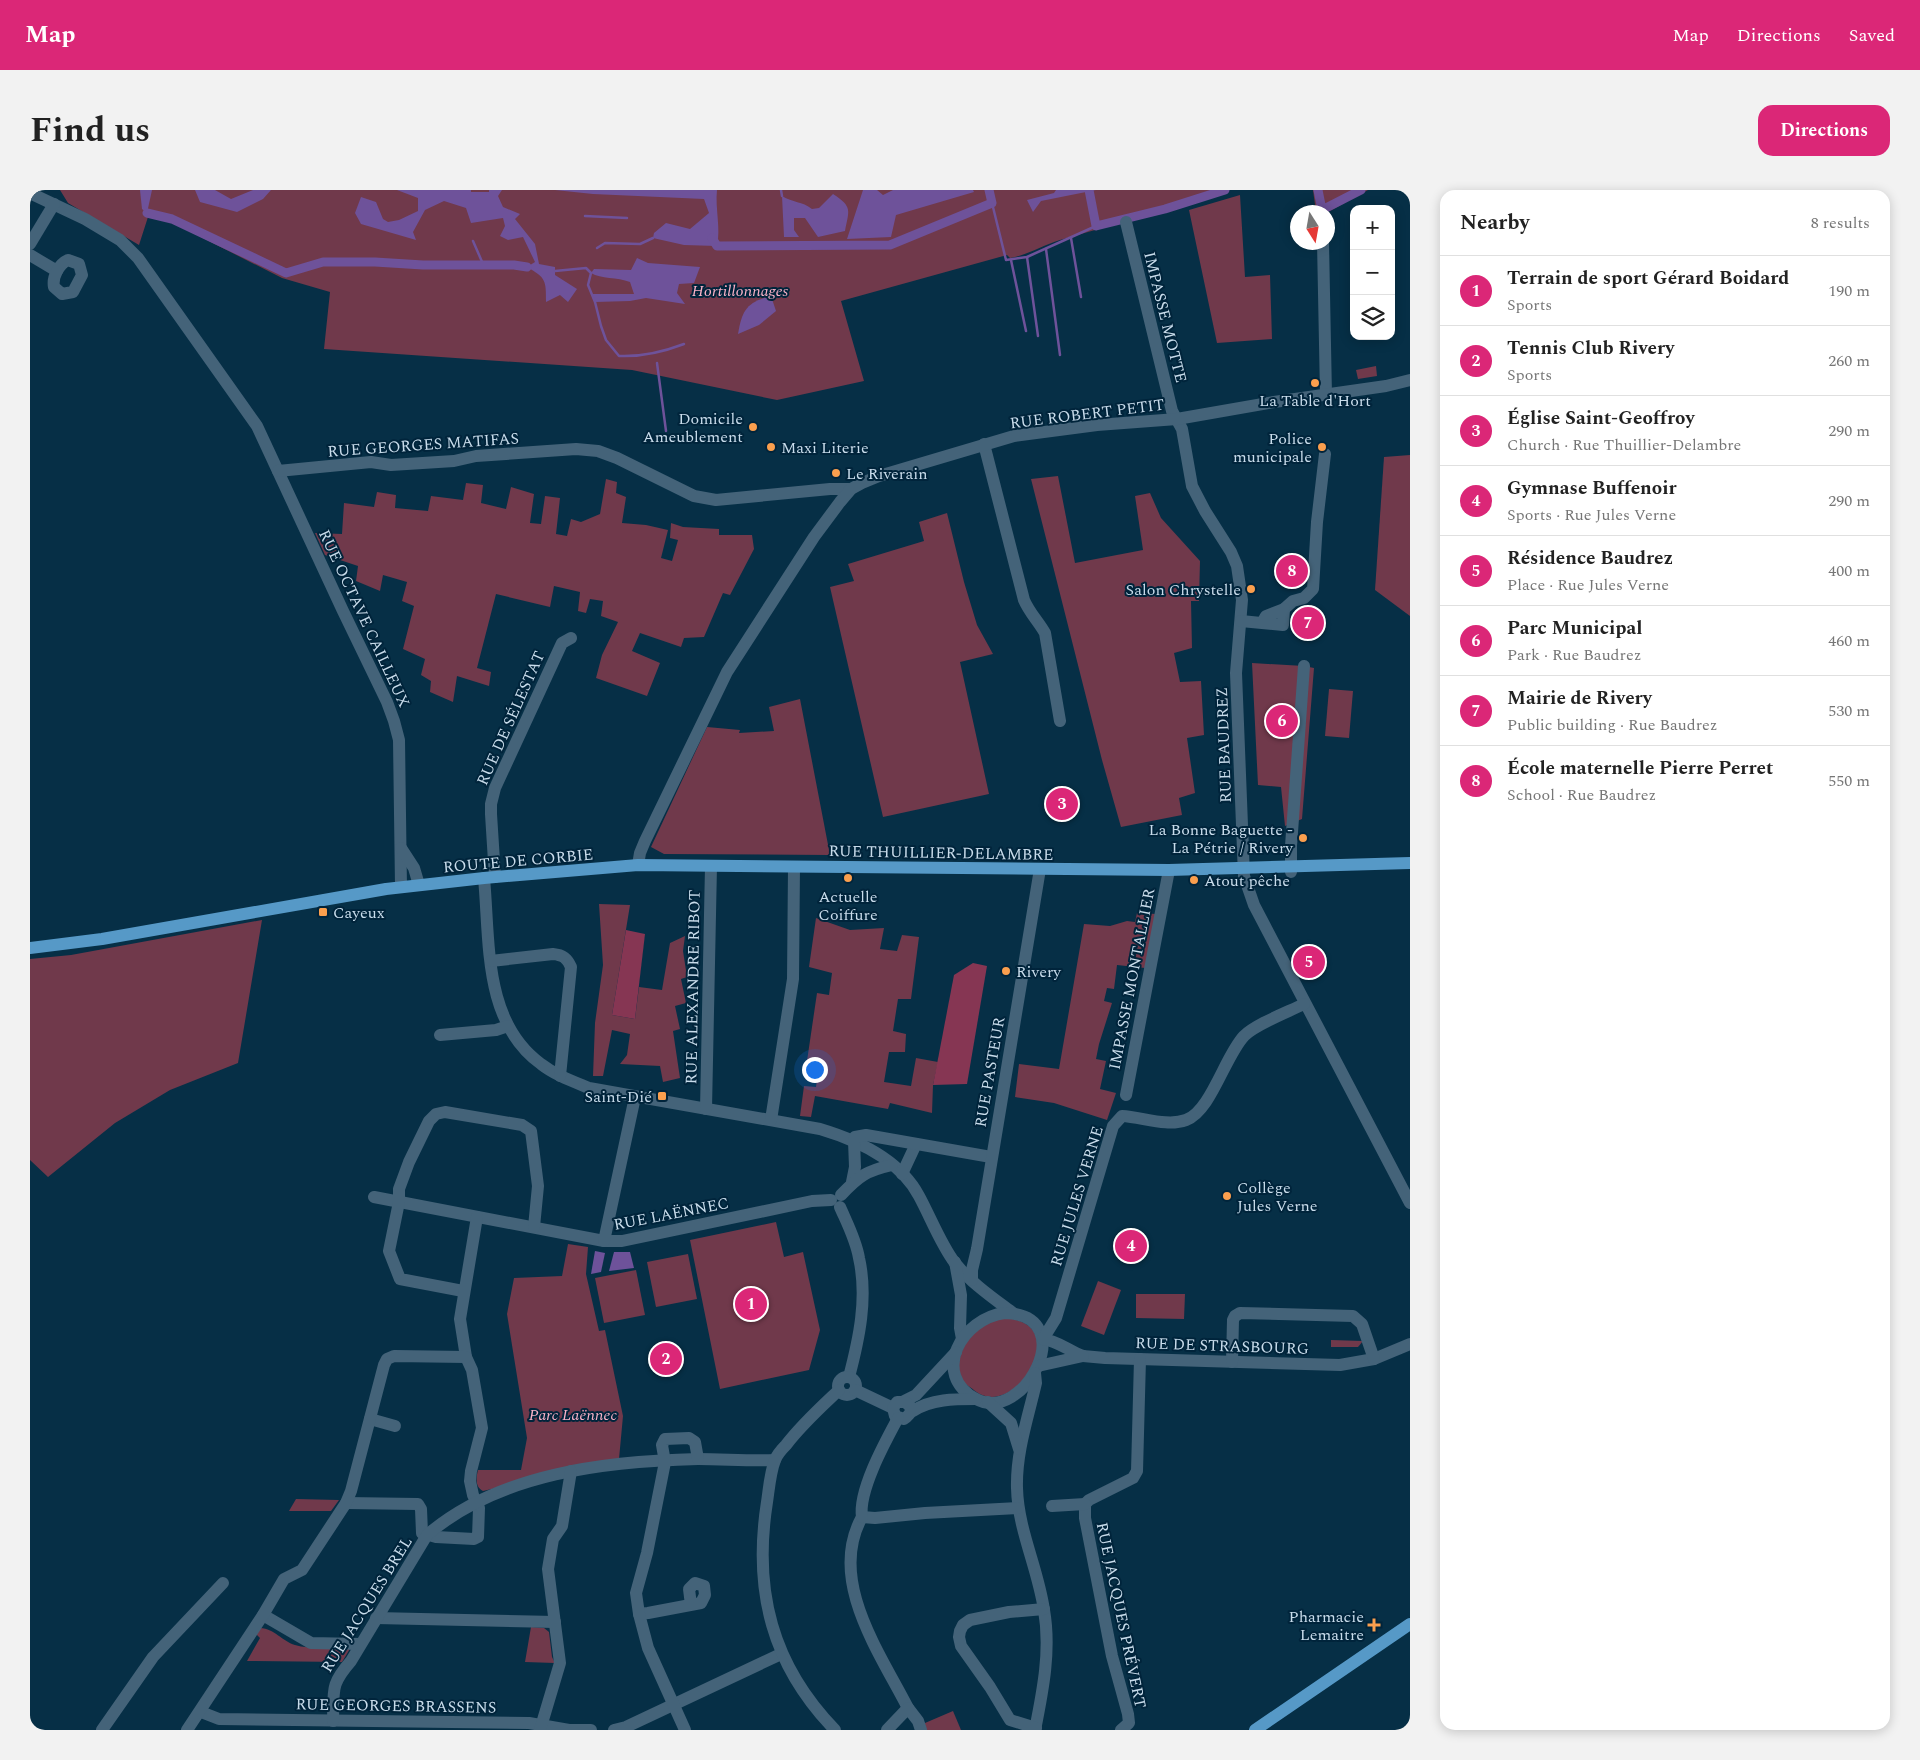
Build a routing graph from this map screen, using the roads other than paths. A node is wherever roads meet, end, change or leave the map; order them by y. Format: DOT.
graph roads {
  1 [pos="30,193"];
  2 [pos="54,204"];
  3 [pos="1126,222"];
  4 [pos="30,244"];
  5 [pos="1323,250"];
  6 [pos="30,255"];
  7 [pos="57,271"];
  8 [pos="1408,380"];
  9 [pos="1326,395"];
  10 [pos="1177,419"];
  11 [pos="984,444"];
  12 [pos="1325,454"];
  13 [pos="278,471"];
  14 [pos="851,489"];
  15 [pos="1241,621"];
  16 [pos="570,638"];
  17 [pos="1304,666"];
  18 [pos="1060,721"];
  19 [pos="400,845"];
  20 [pos="1410,863"];
  21 [pos="638,865"];
  22 [pos="712,866"];
  23 [pos="794,867"];
  24 [pos="1243,868"];
  25 [pos="1040,869"];
  26 [pos="1291,869"];
  27 [pos="1169,870"];
  28 [pos="490,878"];
  29 [pos="419,885"];
  30 [pos="400,888"];
  31 [pos="30,948"];
  32 [pos="491,961"];
  33 [pos="1304,1004"];
  34 [pos="508,1026"];
  35 [pos="440,1035"];
  36 [pos="560,1076"];
  37 [pos="1126,1095"];
  38 [pos="635,1097"];
  39 [pos="706,1109"];
  40 [pos="771,1120"];
  41 [pos="854,1141"];
  42 [pos="916,1144"];
  43 [pos="991,1156"];
  44 [pos="892,1165"];
  45 [pos="902,1174"];
  46 [pos="852,1182"];
  47 [pos="374,1197"];
  48 [pos="837,1201"];
  49 [pos="399,1202"];
  50 [pos="1410,1203"];
  51 [pos="477,1216"];
  52 [pos="534,1227"];
  53 [pos="604,1241"];
  54 [pos="955,1262"];
  55 [pos="972,1280"];
  56 [pos="463,1291"];
  57 [pos="1013,1313"];
  58 [pos="962,1339"];
  59 [pos="1043,1339"];
  60 [pos="1410,1344"];
  61 [pos="956,1352"];
  62 [pos="1083,1356"];
  63 [pos="466,1358"];
  64 [pos="1140,1359"];
  65 [pos="1374,1359"];
  66 [pos="1232,1362"];
  67 [pos="1036,1370"];
  68 [pos="849,1377"];
  69 [pos="839,1390"];
  70 [pos="855,1390"];
  71 [pos="976,1399"];
  72 [pos="988,1402"];
  73 [pos="901,1410"];
  74 [pos="370,1420"];
  75 [pos="396,1426"];
  76 [pos="1020,1451"];
  77 [pos="698,1459"];
  78 [pos="775,1460"];
  79 [pos="664,1462"];
  80 [pos="571,1471"];
  81 [pos="477,1502"];
  82 [pos="346,1503"];
  83 [pos="1086,1504"];
  84 [pos="1052,1506"];
  85 [pos="1018,1508"];
  86 [pos="862,1517"];
  87 [pos="428,1535"];
  88 [pos="223,1583"];
  89 [pos="696,1604"];
  90 [pos="1044,1609"];
  91 [pos="639,1614"];
  92 [pos="263,1616"];
  93 [pos="376,1618"];
  94 [pos="554,1622"];
  95 [pos="1410,1624"];
  96 [pos="360,1644"];
  97 [pos="781,1654"];
  98 [pos="673,1704"];
  99 [pos="908,1708"];
  100 [pos="201,1712"];
  101 [pos="333,1721"];
  102 [pos="541,1727"];
  103 [pos="1036,1729"];
  104 [pos="102,1730"];
  105 [pos="187,1730"];
  106 [pos="591,1730"];
  107 [pos="614,1730"];
  108 [pos="685,1730"];
  109 [pos="835,1730"];
  110 [pos="887,1730"];
  111 [pos="921,1730"];
  112 [pos="1121,1730"];
  113 [pos="1255,1730"];
  1 -- 2 [label="street"];
  2 -- 4 [label="street"];
  2 -- 13 [label="street"];
  3 -- 10 [label="street, IMPASSE MOTTE"];
  5 -- 9 [label="street"];
  6 -- 7 [label="street"];
  8 -- 9 [label="street, RUE ROBERT PETIT"];
  9 -- 10 [label="street, RUE ROBERT PETIT"];
  10 -- 11 [label="street, RUE ROBERT PETIT"];
  10 -- 15 [label="street, RUE BAUDREZ"];
  11 -- 14 [label="street, RUE ROBERT PETIT"];
  11 -- 18 [label="street"];
  12 -- 15 [label="street"];
  13 -- 14 [label="street, RUE GEORGES MATIFAS"];
  13 -- 19 [label="street, RUE OCTAVE CAILLEUX"];
  14 -- 21 [label="street"];
  15 -- 24 [label="street, RUE BAUDREZ"];
  16 -- 28 [label="street, RUE DE SÉLESTAT"];
  17 -- 26 [label="street"];
  19 -- 29 [label="street"];
  19 -- 30 [label="street, RUE OCTAVE CAILLEUX"];
  20 -- 26 [label="main road, RUE THUILLIER-DELAMBRE"];
  21 -- 22 [label="main road, RUE THUILLIER-DELAMBRE"];
  21 -- 28 [label="main road, ROUTE DE CORBIE"];
  22 -- 23 [label="main road, RUE THUILLIER-DELAMBRE"];
  22 -- 39 [label="street, RUE ALEXANDRE RIBOT"];
  23 -- 25 [label="main road, RUE THUILLIER-DELAMBRE"];
  23 -- 40 [label="street"];
  24 -- 26 [label="main road, RUE THUILLIER-DELAMBRE"];
  24 -- 27 [label="main road, RUE THUILLIER-DELAMBRE"];
  24 -- 33 [label="street, RUE BAUDREZ"];
  25 -- 27 [label="main road, RUE THUILLIER-DELAMBRE"];
  25 -- 43 [label="street, RUE PASTEUR"];
  27 -- 37 [label="street, IMPASSE MONTALLIER"];
  28 -- 29 [label="main road, ROUTE DE CORBIE"];
  28 -- 32 [label="street, RUE DE SÉLESTAT"];
  29 -- 30 [label="main road, ROUTE DE CORBIE"];
  30 -- 31 [label="main road, ROUTE DE CORBIE"];
  32 -- 34 [label="street, RUE DE SÉLESTAT"];
  32 -- 36 [label="street"];
  33 -- 50 [label="street"];
  33 -- 59 [label="street, RUE JULES VERNE"];
  34 -- 35 [label="street"];
  34 -- 36 [label="street, RUE DE SÉLESTAT"];
  36 -- 38 [label="street, RUE DE SÉLESTAT"];
  38 -- 39 [label="street, RUE DE SÉLESTAT"];
  38 -- 53 [label="street"];
  39 -- 40 [label="street, RUE DE SÉLESTAT"];
  40 -- 41 [label="street, RUE DE SÉLESTAT"];
  41 -- 42 [label="street"];
  41 -- 44 [label="street, RUE DE SÉLESTAT"];
  41 -- 46 [label="street"];
  42 -- 43 [label="street"];
  42 -- 45 [label="street"];
  43 -- 55 [label="street, RUE PASTEUR"];
  44 -- 45 [label="street, RUE DE SÉLESTAT"];
  44 -- 46 [label="street"];
  45 -- 54 [label="street, RUE DE SÉLESTAT"];
  46 -- 48 [label="street"];
  47 -- 49 [label="street, RUE LAËNNEC"];
  48 -- 53 [label="street, RUE LAËNNEC"];
  48 -- 68 [label="street"];
  49 -- 51 [label="street, RUE LAËNNEC"];
  49 -- 52 [label="street"];
  49 -- 56 [label="street"];
  51 -- 52 [label="street, RUE LAËNNEC"];
  51 -- 56 [label="street"];
  52 -- 53 [label="street, RUE LAËNNEC"];
  54 -- 55 [label="street"];
  54 -- 58 [label="street"];
  55 -- 57 [label="street"];
  56 -- 63 [label="street"];
  57 -- 58 [label="street"];
  57 -- 59 [label="street"];
  58 -- 61 [label="street"];
  59 -- 62 [label="street"];
  59 -- 67 [label="street"];
  60 -- 65 [label="street, RUE DE STRASBOURG"];
  61 -- 71 [label="street"];
  61 -- 73 [label="street"];
  62 -- 64 [label="street, RUE DE STRASBOURG"];
  62 -- 67 [label="street"];
  63 -- 74 [label="street"];
  63 -- 81 [label="street"];
  64 -- 66 [label="street, RUE DE STRASBOURG"];
  64 -- 83 [label="street"];
  65 -- 66 [label="street, RUE DE STRASBOURG"];
  65 -- 66 [label="street"];
  67 -- 72 [label="street"];
  67 -- 76 [label="street"];
  68 -- 69 [label="street"];
  68 -- 70 [label="street"];
  69 -- 70 [label="street"];
  69 -- 78 [label="street"];
  70 -- 73 [label="street"];
  71 -- 72 [label="street"];
  71 -- 73 [label="street"];
  72 -- 76 [label="street"];
  73 -- 86 [label="street"];
  74 -- 75 [label="street"];
  74 -- 82 [label="street"];
  76 -- 85 [label="street"];
  77 -- 78 [label="street, RUE JACQUES BREL"];
  77 -- 79 [label="street, RUE JACQUES BREL"];
  77 -- 79 [label="street"];
  78 -- 97 [label="street"];
  79 -- 80 [label="street, RUE JACQUES BREL"];
  79 -- 91 [label="street"];
  80 -- 81 [label="street, RUE JACQUES BREL"];
  80 -- 94 [label="street"];
  81 -- 87 [label="street, RUE JACQUES BREL"];
  81 -- 87 [label="street, RUE JACQUES BREL"];
  82 -- 87 [label="street"];
  82 -- 92 [label="street"];
  83 -- 84 [label="street"];
  83 -- 112 [label="street, RUE JACQUES PRÉVERT"];
  85 -- 86 [label="street"];
  85 -- 90 [label="street"];
  86 -- 99 [label="street"];
  87 -- 93 [label="street, RUE JACQUES BREL"];
  88 -- 104 [label="street"];
  89 -- 91 [label="street"];
  90 -- 103 [label="street"];
  90 -- 103 [label="street"];
  91 -- 98 [label="street"];
  92 -- 96 [label="street"];
  92 -- 100 [label="street"];
  93 -- 94 [label="street"];
  93 -- 96 [label="street, RUE JACQUES BREL"];
  94 -- 102 [label="street"];
  95 -- 113 [label="main road"];
  96 -- 101 [label="street, RUE JACQUES BREL"];
  97 -- 98 [label="street"];
  97 -- 109 [label="street"];
  98 -- 107 [label="street"];
  98 -- 108 [label="street"];
  99 -- 110 [label="street"];
  99 -- 111 [label="street"];
  100 -- 101 [label="street, RUE GEORGES BRASSENS"];
  100 -- 105 [label="street"];
  101 -- 102 [label="street, RUE GEORGES BRASSENS"];
  102 -- 106 [label="street, RUE GEORGES BRASSENS"];
}
